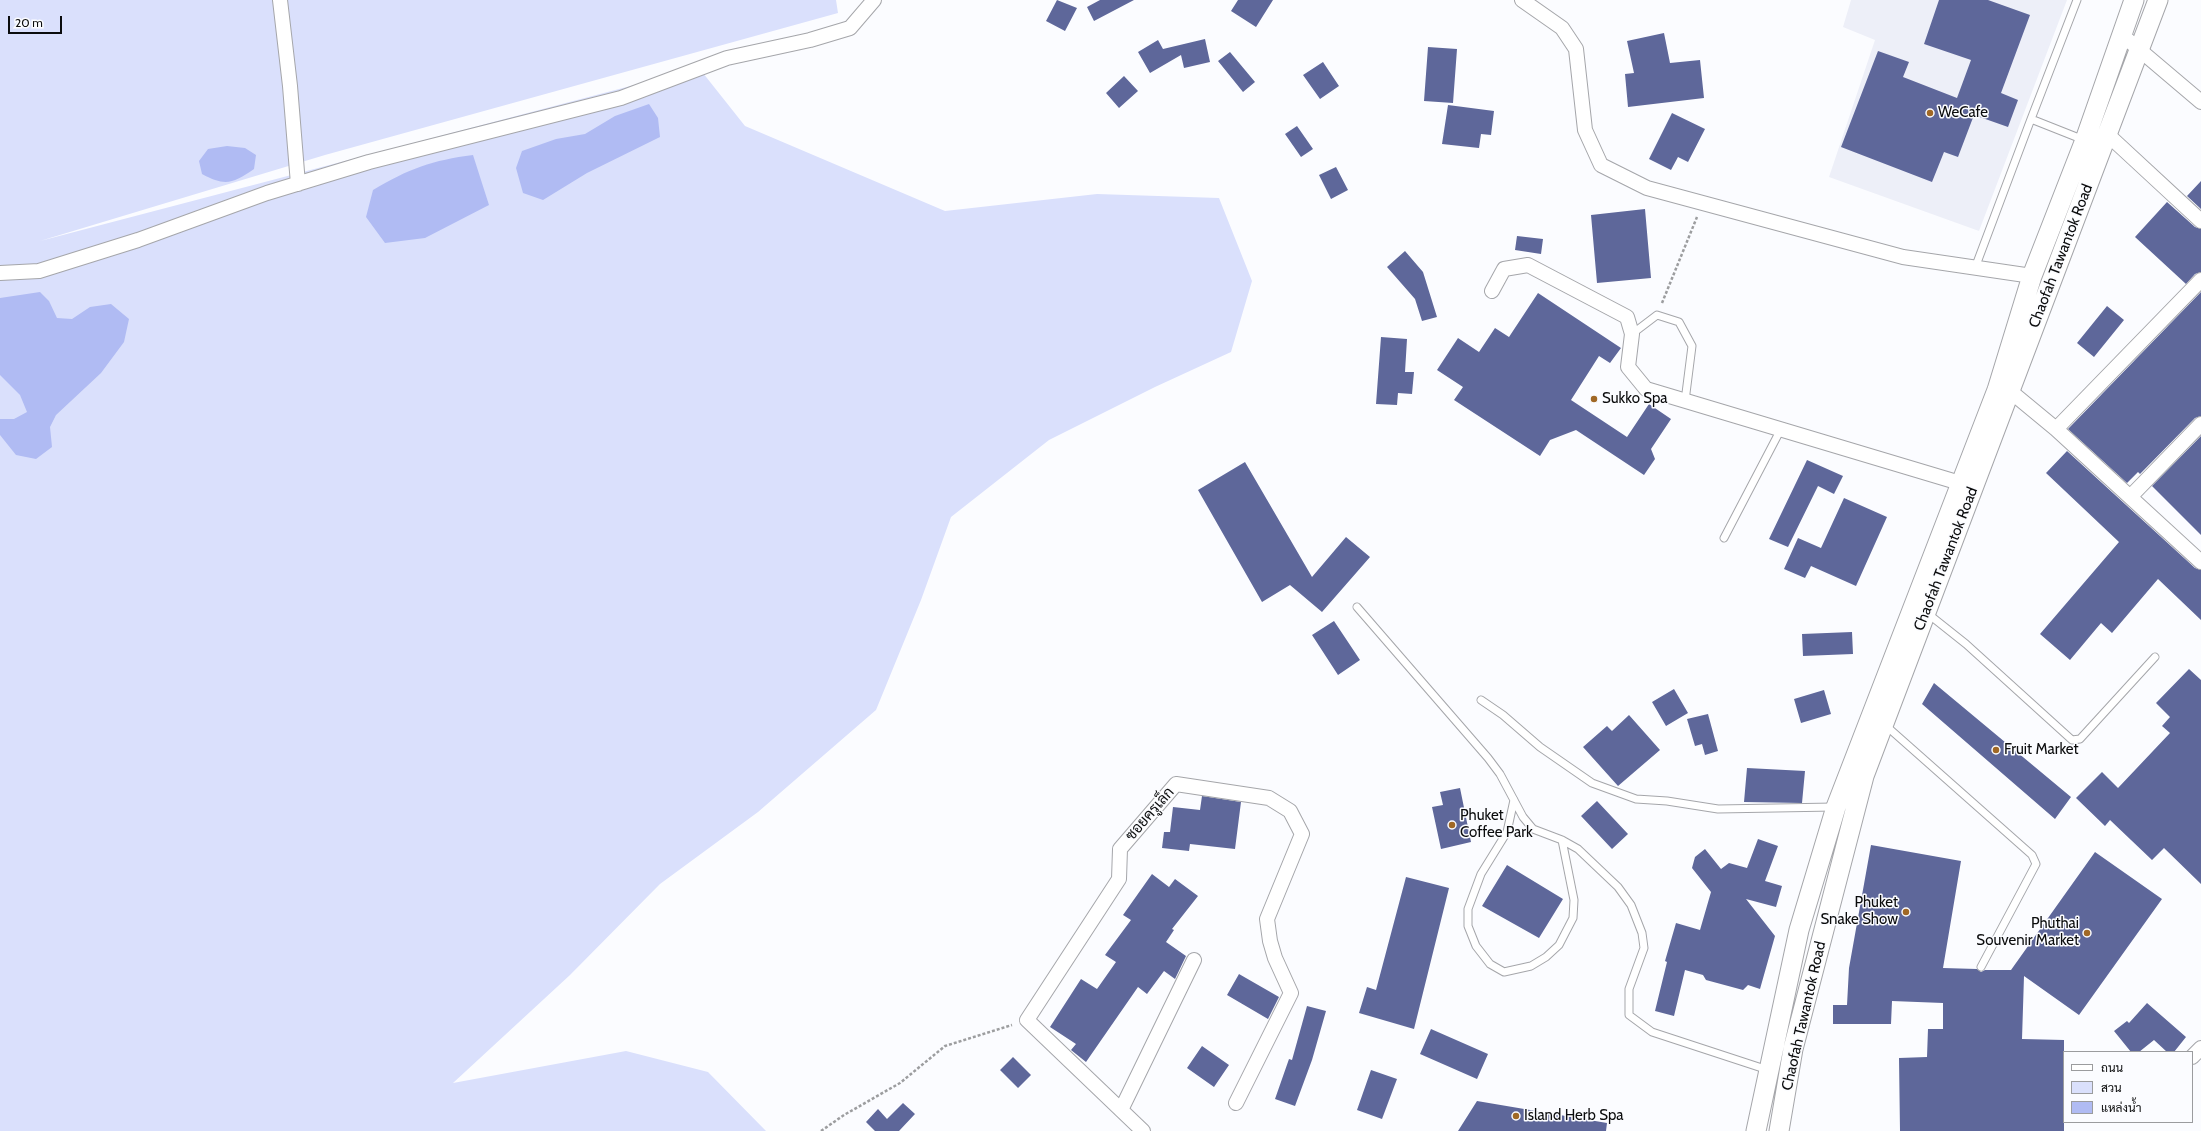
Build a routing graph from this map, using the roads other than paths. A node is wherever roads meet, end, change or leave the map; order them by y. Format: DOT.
graph roads {
  1 [pos="280,0"];
  2 [pos="874,0"];
  3 [pos="1522,0"];
  4 [pos="2077,0"];
  5 [pos="2134,0"];
  6 [pos="2158,0"];
  7 [pos="2122,35"];
  8 [pos="2139,50"];
  9 [pos="2201,102"];
  10 [pos="2031,119"];
  11 [pos="2097,141"];
  12 [pos="298,184"];
  13 [pos="2201,221"];
  14 [pos="1975,268"];
  15 [pos="0,273"];
  16 [pos="2032,276"];
  17 [pos="2201,280"];
  18 [pos="1492,291"];
  19 [pos="1632,334"];
  20 [pos="2010,391"];
  21 [pos="1685,400"];
  22 [pos="2201,424"];
  23 [pos="1781,429"];
  24 [pos="2056,429"];
  25 [pos="1960,483"];
  26 [pos="2130,497"];
  27 [pos="1724,538"];
  28 [pos="2201,562"];
  29 [pos="1357,607"];
  30 [pos="1920,608"];
  31 [pos="2155,658"];
  32 [pos="1481,700"];
  33 [pos="1878,718"];
  34 [pos="1514,800"];
  35 [pos="1836,807"];
  36 [pos="1562,840"];
  37 [pos="1194,960"];
  38 [pos="1981,967"];
  39 [pos="2201,1048"];
  40 [pos="2193,1056"];
  41 [pos="1768,1070"];
  42 [pos="1236,1103"];
  43 [pos="1121,1110"];
  44 [pos="1143,1131"];
  45 [pos="1756,1131"];
  46 [pos="1779,1131"];
  1 -- 12 [label="street"];
  2 -- 12 [label="street"];
  3 -- 14 [label="street"];
  4 -- 10 [label="lane"];
  5 -- 7 [label="main road, Chaofah Tawantok Road"];
  6 -- 8 [label="main road, Chaofah Tawantok Road"];
  7 -- 8 [label="street"];
  7 -- 11 [label="main road, Chaofah Tawantok Road"];
  8 -- 9 [label="street"];
  8 -- 11 [label="main road, Chaofah Tawantok Road"];
  10 -- 11 [label="lane"];
  10 -- 14 [label="lane"];
  11 -- 13 [label="street"];
  11 -- 16 [label="main road, Chaofah Tawantok Road"];
  11 -- 20 [label="main road, Chaofah Tawantok Road"];
  12 -- 15 [label="street"];
  14 -- 16 [label="street"];
  16 -- 25 [label="main road, Chaofah Tawantok Road"];
  17 -- 24 [label="street"];
  18 -- 19 [label="street"];
  19 -- 21 [label="street"];
  19 -- 21 [label="lane"];
  20 -- 24 [label="street"];
  20 -- 30 [label="main road, Chaofah Tawantok Road"];
  21 -- 23 [label="street"];
  22 -- 26 [label="street"];
  23 -- 25 [label="street"];
  23 -- 27 [label="lane"];
  24 -- 26 [label="street"];
  25 -- 30 [label="main road, Chaofah Tawantok Road"];
  26 -- 28 [label="street"];
  29 -- 34 [label="lane"];
  30 -- 31 [label="lane"];
  30 -- 33 [label="main road, Chaofah Tawantok Road"];
  32 -- 35 [label="lane"];
  33 -- 35 [label="main road, Chaofah Tawantok Road"];
  33 -- 38 [label="lane"];
  33 -- 46 [label="main road, Chaofah Tawantok Road"];
  34 -- 36 [label="lane"];
  34 -- 36 [label="lane"];
  35 -- 41 [label="main road, Chaofah Tawantok Road"];
  36 -- 41 [label="lane"];
  37 -- 43 [label="street"];
  39 -- 40 [label="street"];
  41 -- 45 [label="main road, Chaofah Tawantok Road"];
  42 -- 43 [label="street, ซอยครูเล็ก"];
  43 -- 44 [label="street"];
}
